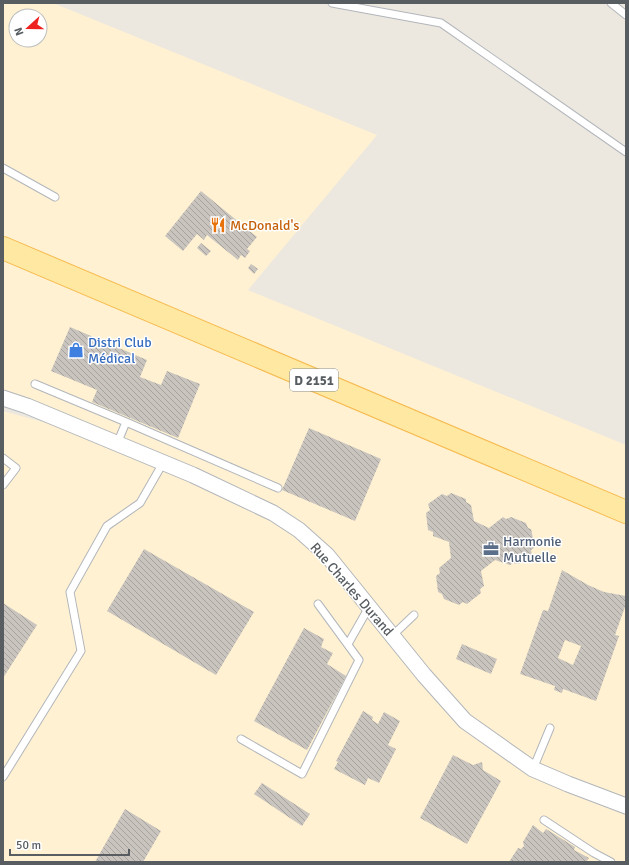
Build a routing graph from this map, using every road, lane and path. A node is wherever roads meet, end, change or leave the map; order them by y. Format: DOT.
graph roads {
  1 [pos="332,3"];
  2 [pos="611,3"];
  3 [pos="626,15"];
  4 [pos="626,152"];
  5 [pos="3,168"];
  6 [pos="55,196"];
  7 [pos="3,248"];
  8 [pos="35,384"];
  9 [pos="3,398"];
  10 [pos="126,422"];
  11 [pos="117,444"];
  12 [pos="3,458"];
  13 [pos="163,462"];
  14 [pos="3,485"];
  15 [pos="278,488"];
  16 [pos="626,512"];
  17 [pos="318,604"];
  18 [pos="369,607"];
  19 [pos="414,615"];
  20 [pos="392,636"];
  21 [pos="348,644"];
  22 [pos="550,728"];
  23 [pos="242,739"];
  24 [pos="533,769"];
  25 [pos="3,777"];
  26 [pos="626,806"];
  27 [pos="544,820"];
  28 [pos="612,862"];
  1 -- 4 [label="lane"];
  2 -- 3 [label="lane"];
  5 -- 6 [label="lane"];
  7 -- 16 [label="main road, D 2151"];
  8 -- 10 [label="lane"];
  9 -- 11 [label="street, Rue Charles Durand"];
  10 -- 11 [label="lane"];
  10 -- 15 [label="lane"];
  11 -- 13 [label="street, Rue Charles Durand"];
  12 -- 14 [label="lane"];
  13 -- 18 [label="street, Rue Charles Durand"];
  13 -- 25 [label="lane"];
  17 -- 21 [label="lane"];
  18 -- 20 [label="street, Rue Charles Durand"];
  18 -- 21 [label="lane"];
  19 -- 20 [label="lane"];
  20 -- 24 [label="street, Rue Charles Durand"];
  21 -- 23 [label="lane"];
  22 -- 24 [label="lane"];
  24 -- 26 [label="street, Rue Charles Durand"];
  27 -- 28 [label="lane"];
}
